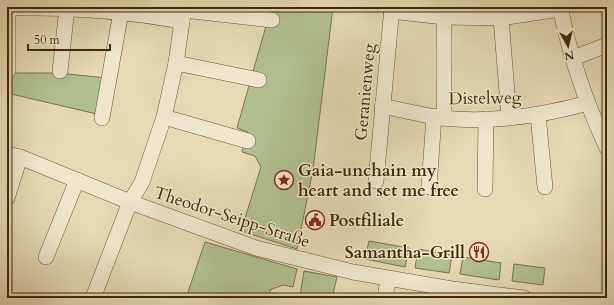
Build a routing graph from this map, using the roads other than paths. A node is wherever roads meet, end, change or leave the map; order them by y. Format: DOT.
graph roads {
  1 [pos="7,8"];
  2 [pos="66,8"];
  3 [pos="560,8"];
  4 [pos="391,9"];
  5 [pos="121,12"];
  6 [pos="183,13"];
  7 [pos="444,17"];
  8 [pos="501,18"];
  9 [pos="272,20"];
  10 [pos="607,45"];
  11 [pos="573,58"];
  12 [pos="176,63"];
  13 [pos="8,70"];
  14 [pos="60,71"];
  15 [pos="259,80"];
  16 [pos="588,103"];
  17 [pos="382,106"];
  18 [pos="538,115"];
  19 [pos="164,117"];
  20 [pos="439,117"];
  21 [pos="509,117"];
  22 [pos="102,118"];
  23 [pos="486,119"];
  24 [pos="248,141"];
  25 [pos="607,148"];
  26 [pos="13,155"];
  27 [pos="77,180"];
  28 [pos="376,181"];
  29 [pos="429,187"];
  30 [pos="545,187"];
  31 [pos="485,190"];
  32 [pos="7,198"];
  33 [pos="130,202"];
  34 [pos="46,257"];
  35 [pos="388,279"];
  36 [pos="92,298"];
  37 [pos="385,298"];
  38 [pos="524,298"];
  1 -- 2 [label="street"];
  1 -- 13 [label="street"];
  2 -- 5 [label="street"];
  2 -- 14 [label="street"];
  3 -- 8 [label="street"];
  3 -- 11 [label="street"];
  4 -- 7 [label="street"];
  4 -- 17 [label="street, Geranienweg"];
  5 -- 6 [label="street"];
  5 -- 22 [label="street"];
  6 -- 9 [label="street"];
  6 -- 12 [label="street"];
  7 -- 8 [label="street"];
  7 -- 20 [label="street"];
  8 -- 21 [label="street"];
  10 -- 11 [label="street"];
  11 -- 16 [label="street"];
  12 -- 15 [label="street"];
  12 -- 19 [label="street"];
  16 -- 18 [label="street, Distelweg"];
  16 -- 25 [label="street"];
  17 -- 20 [label="street, Distelweg"];
  17 -- 28 [label="street, Geranienweg"];
  18 -- 21 [label="street, Distelweg"];
  18 -- 30 [label="street"];
  19 -- 24 [label="street"];
  19 -- 33 [label="street"];
  20 -- 23 [label="street, Distelweg"];
  20 -- 29 [label="street"];
  21 -- 23 [label="street, Distelweg"];
  23 -- 31 [label="street"];
  26 -- 27 [label="street, Theodor-Seipp-Straße"];
  26 -- 32 [label="street"];
  27 -- 33 [label="street, Theodor-Seipp-Straße"];
  27 -- 34 [label="street"];
  33 -- 35 [label="street, Theodor-Seipp-Straße"];
  33 -- 36 [label="street"];
  35 -- 37 [label="street"];
  35 -- 38 [label="street, Theodor-Seipp-Straße"];
}
